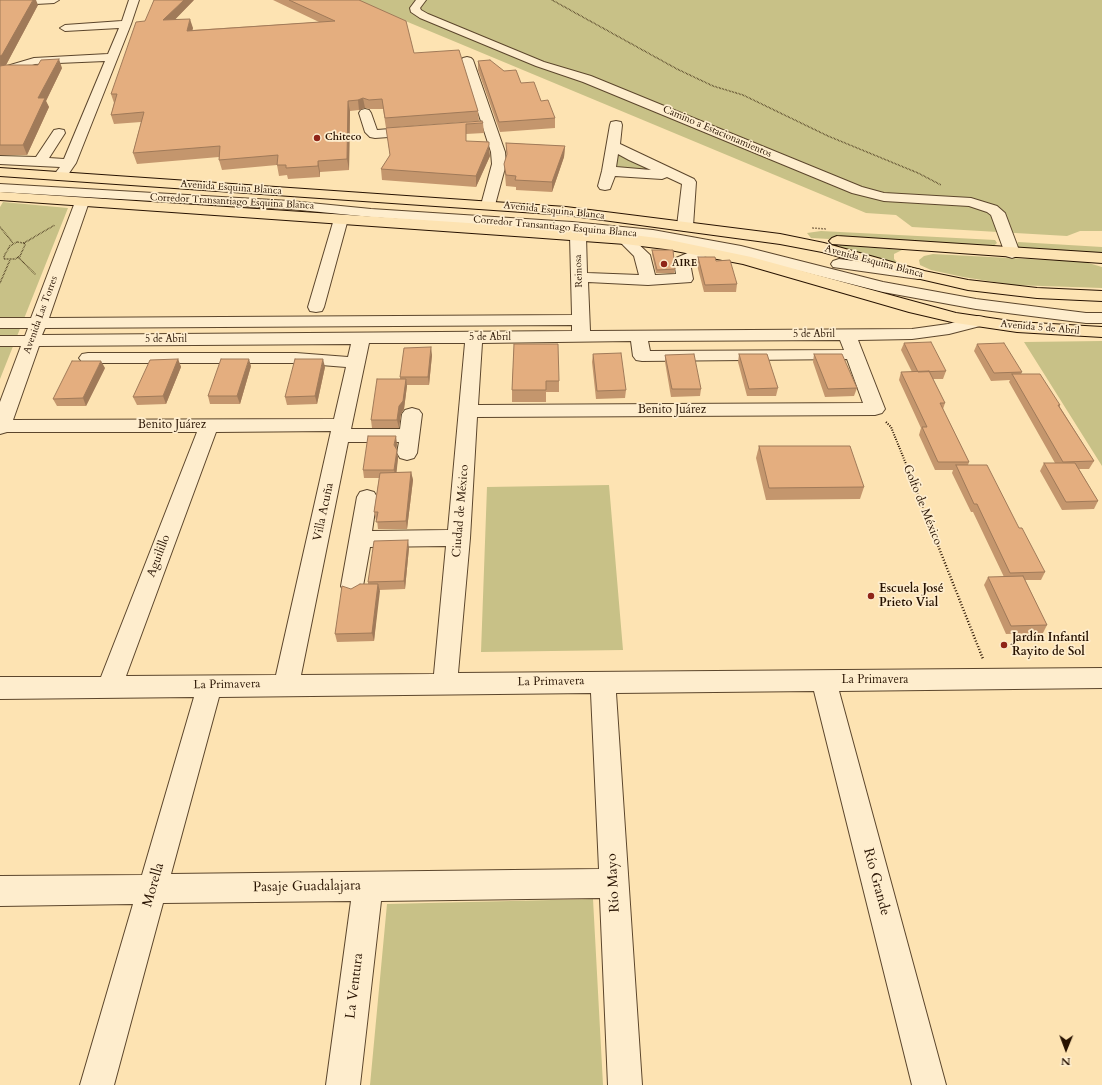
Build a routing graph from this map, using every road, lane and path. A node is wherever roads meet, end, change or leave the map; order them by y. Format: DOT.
graph roads {
  1 [pos="54,0"];
  2 [pos="134,0"];
  3 [pos="421,0"];
  4 [pos="552,0"];
  5 [pos="0,3"];
  6 [pos="126,24"];
  7 [pos="65,28"];
  8 [pos="112,57"];
  9 [pos="467,60"];
  10 [pos="0,73"];
  11 [pos="365,113"];
  12 [pos="489,125"];
  13 [pos="616,125"];
  14 [pos="474,126"];
  15 [pos="428,130"];
  16 [pos="59,133"];
  17 [pos="612,144"];
  18 [pos="0,160"];
  19 [pos="40,162"];
  20 [pos="69,163"];
  21 [pos="609,171"];
  22 [pos="0,172"];
  23 [pos="54,176"];
  24 [pos="678,177"];
  25 [pos="605,186"];
  26 [pos="3,188"];
  27 [pos="82,195"];
  28 [pos="971,202"];
  29 [pos="488,205"];
  30 [pos="341,219"];
  31 [pos="685,226"];
  32 [pos="0,227"];
  33 [pos="578,236"];
  34 [pos="625,239"];
  35 [pos="780,239"];
  36 [pos="13,243"];
  37 [pos="24,243"];
  38 [pos="925,248"];
  39 [pos="705,251"];
  40 [pos="1012,253"];
  41 [pos="18,257"];
  42 [pos="1102,258"];
  43 [pos="4,259"];
  44 [pos="10,260"];
  45 [pos="0,261"];
  46 [pos="820,261"];
  47 [pos="922,275"];
  48 [pos="579,277"];
  49 [pos="648,280"];
  50 [pos="0,283"];
  51 [pos="50,290"];
  52 [pos="1102,296"];
  53 [pos="316,307"];
  54 [pos="0,308"];
  55 [pos="1102,310"];
  56 [pos="41,315"];
  57 [pos="1102,318"];
  58 [pos="580,321"];
  59 [pos="978,322"];
  60 [pos="0,323"];
  61 [pos="1102,332"];
  62 [pos="847,335"];
  63 [pos="639,336"];
  64 [pos="361,338"];
  65 [pos="474,338"];
  66 [pos="32,340"];
  67 [pos="0,341"];
  68 [pos="854,355"];
  69 [pos="88,358"];
  70 [pos="356,362"];
  71 [pos="875,409"];
  72 [pos="469,411"];
  73 [pos="412,414"];
  74 [pos="209,425"];
  75 [pos="0,427"];
  76 [pos="342,430"];
  77 [pos="367,497"];
  78 [pos="360,538"];
  79 [pos="459,538"];
  80 [pos="352,586"];
  81 [pos="1102,678"];
  82 [pos="991,679"];
  83 [pos="824,680"];
  84 [pos="603,682"];
  85 [pos="445,683"];
  86 [pos="210,685"];
  87 [pos="286,685"];
  88 [pos="110,686"];
  89 [pos="0,688"];
  90 [pos="614,883"];
  91 [pos="368,886"];
  92 [pos="152,889"];
  93 [pos="0,891"];
  94 [pos="97,1085"];
  95 [pos="343,1085"];
  96 [pos="625,1085"];
  97 [pos="929,1085"];
  1 -- 5 [label="street"];
  2 -- 6 [label="street"];
  3 -- 28 [label="street, Camino a Estacionamientos"];
  4 -- 28 [label="path"];
  6 -- 7 [label="street"];
  6 -- 8 [label="street"];
  8 -- 10 [label="street"];
  8 -- 20 [label="street"];
  9 -- 12 [label="street"];
  11 -- 15 [label="street"];
  12 -- 14 [label="street"];
  12 -- 29 [label="street"];
  13 -- 17 [label="street"];
  16 -- 19 [label="street"];
  17 -- 21 [label="street"];
  17 -- 24 [label="street"];
  18 -- 19 [label="street"];
  19 -- 20 [label="street"];
  20 -- 23 [label="street"];
  21 -- 24 [label="street"];
  21 -- 25 [label="street"];
  22 -- 23 [label="main road, Avenida Esquina Blanca"];
  23 -- 26 [label="main road"];
  23 -- 27 [label="main road, Avenida Esquina Blanca"];
  24 -- 31 [label="street"];
  26 -- 27 [label="main road, Avenida Esquina Blanca"];
  26 -- 27 [label="street, Corredor Transantiago Esquina Blanca"];
  27 -- 29 [label="main road, Avenida Esquina Blanca"];
  27 -- 30 [label="main road, Avenida Esquina Blanca"];
  27 -- 37 [label="path"];
  27 -- 46 [label="street, Corredor Transantiago Esquina Blanca"];
  27 -- 51 [label="street, Avenida Las Torres"];
  27 -- 57 [label="street, Corredor Transantiago Esquina Blanca"];
  28 -- 40 [label="street, Camino a Estacionamientos"];
  29 -- 31 [label="main road, Avenida Esquina Blanca"];
  30 -- 33 [label="main road, Avenida Esquina Blanca"];
  30 -- 53 [label="street"];
  31 -- 35 [label="main road, Avenida Esquina Blanca"];
  32 -- 36 [label="path"];
  33 -- 34 [label="main road, Avenida Esquina Blanca"];
  33 -- 48 [label="street, Reinosa"];
  34 -- 39 [label="main road, Avenida Esquina Blanca"];
  34 -- 49 [label="street"];
  35 -- 38 [label="main road"];
  35 -- 47 [label="main road, Avenida Esquina Blanca"];
  36 -- 37 [label="path"];
  36 -- 43 [label="path"];
  37 -- 41 [label="path"];
  38 -- 40 [label="main road"];
  38 -- 47 [label="main road"];
  39 -- 49 [label="street"];
  39 -- 59 [label="main road, Avenida Esquina Blanca"];
  40 -- 42 [label="main road"];
  41 -- 44 [label="path"];
  41 -- 51 [label="path"];
  43 -- 44 [label="path"];
  43 -- 45 [label="path"];
  44 -- 50 [label="path"];
  46 -- 47 [label="street"];
  46 -- 55 [label="street, Corredor Transantiago Esquina Blanca"];
  47 -- 52 [label="main road, Avenida Esquina Blanca"];
  48 -- 49 [label="street"];
  48 -- 58 [label="street, Reinosa"];
  51 -- 56 [label="street, Avenida Las Torres"];
  53 -- 56 [label="street, 5 de Abril"];
  53 -- 58 [label="street, 5 de Abril"];
  54 -- 56 [label="street, 5 de Abril"];
  56 -- 58 [label="street"];
  56 -- 60 [label="street"];
  56 -- 66 [label="street, Avenida Las Torres"];
  58 -- 63 [label="street, 5 de Abril"];
  58 -- 65 [label="street, 5 de Abril"];
  59 -- 61 [label="main road, Avenida 5 de Abril"];
  59 -- 62 [label="street, 5 de Abril"];
  62 -- 63 [label="street, 5 de Abril"];
  62 -- 68 [label="street"];
  63 -- 68 [label="street"];
  64 -- 65 [label="street, 5 de Abril"];
  64 -- 66 [label="street, 5 de Abril"];
  64 -- 70 [label="street, Villa Acuña"];
  65 -- 72 [label="street, Ciudad de México"];
  66 -- 67 [label="street, 5 de Abril"];
  66 -- 75 [label="street, Avenida Las Torres"];
  68 -- 71 [label="street"];
  69 -- 70 [label="street"];
  70 -- 76 [label="street, Villa Acuña"];
  71 -- 72 [label="street, Benito Juárez"];
  71 -- 82 [label="path, Golfo de México"];
  72 -- 79 [label="street, Ciudad de México"];
  73 -- 76 [label="street, Benito Juárez"];
  74 -- 75 [label="street, Benito Juárez"];
  74 -- 76 [label="street, Benito Juárez"];
  74 -- 88 [label="street, Aguilillo"];
  76 -- 87 [label="street, Villa Acuña"];
  77 -- 78 [label="street"];
  78 -- 79 [label="street"];
  78 -- 80 [label="street"];
  79 -- 85 [label="street, Ciudad de México"];
  81 -- 82 [label="street, La Primavera"];
  82 -- 83 [label="street, La Primavera"];
  83 -- 84 [label="street, La Primavera"];
  83 -- 97 [label="street, Río Grande"];
  84 -- 85 [label="street, La Primavera"];
  84 -- 90 [label="street, Río Mayo"];
  85 -- 87 [label="street, La Primavera"];
  86 -- 87 [label="street, La Primavera"];
  86 -- 88 [label="street, La Primavera"];
  86 -- 92 [label="street, Morella"];
  88 -- 89 [label="street, La Primavera"];
  90 -- 91 [label="street, Pasaje Guadalajara"];
  90 -- 96 [label="street, Río Mayo"];
  91 -- 92 [label="street, Pasaje Guadalajara"];
  91 -- 95 [label="street, La Ventura"];
  92 -- 93 [label="street, Pasaje Guadalajara"];
  92 -- 94 [label="street, Morella"];
}
